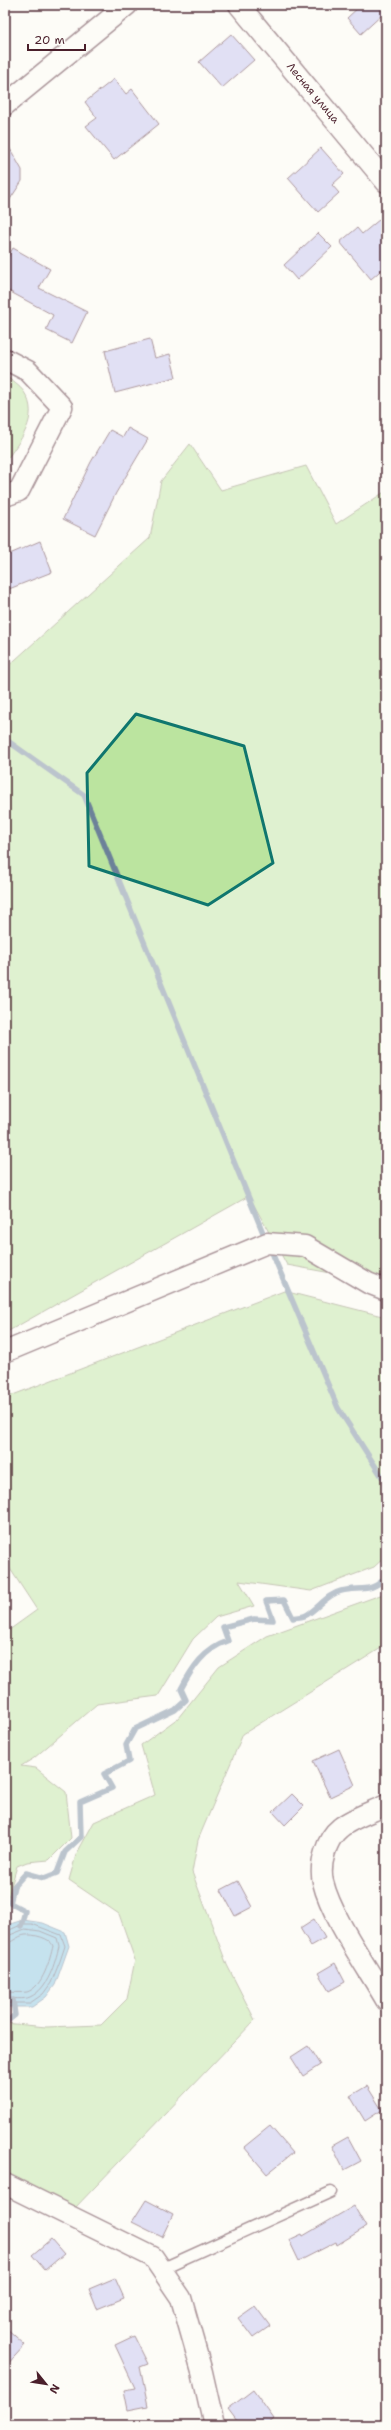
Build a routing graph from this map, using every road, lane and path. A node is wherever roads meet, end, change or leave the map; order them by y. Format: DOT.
graph roads {
  1 [pos="127,5"];
  2 [pos="239,5"];
  3 [pos="5,105"];
  4 [pos="386,182"];
  5 [pos="5,359"];
  6 [pos="5,496"];
  7 [pos="386,1290"];
  8 [pos="5,1352"];
  9 [pos="386,1805"];
  10 [pos="386,2000"];
  11 [pos="5,2184"];
  12 [pos="331,2192"];
  13 [pos="161,2269"];
  14 [pos="214,2425"];
  1 -- 3 [label="street"];
  2 -- 4 [label="street, Лесная улица"];
  5 -- 6 [label="street"];
  7 -- 8 [label="street"];
  9 -- 10 [label="street"];
  11 -- 13 [label="street"];
  12 -- 13 [label="lane"];
  13 -- 14 [label="street"];
}
